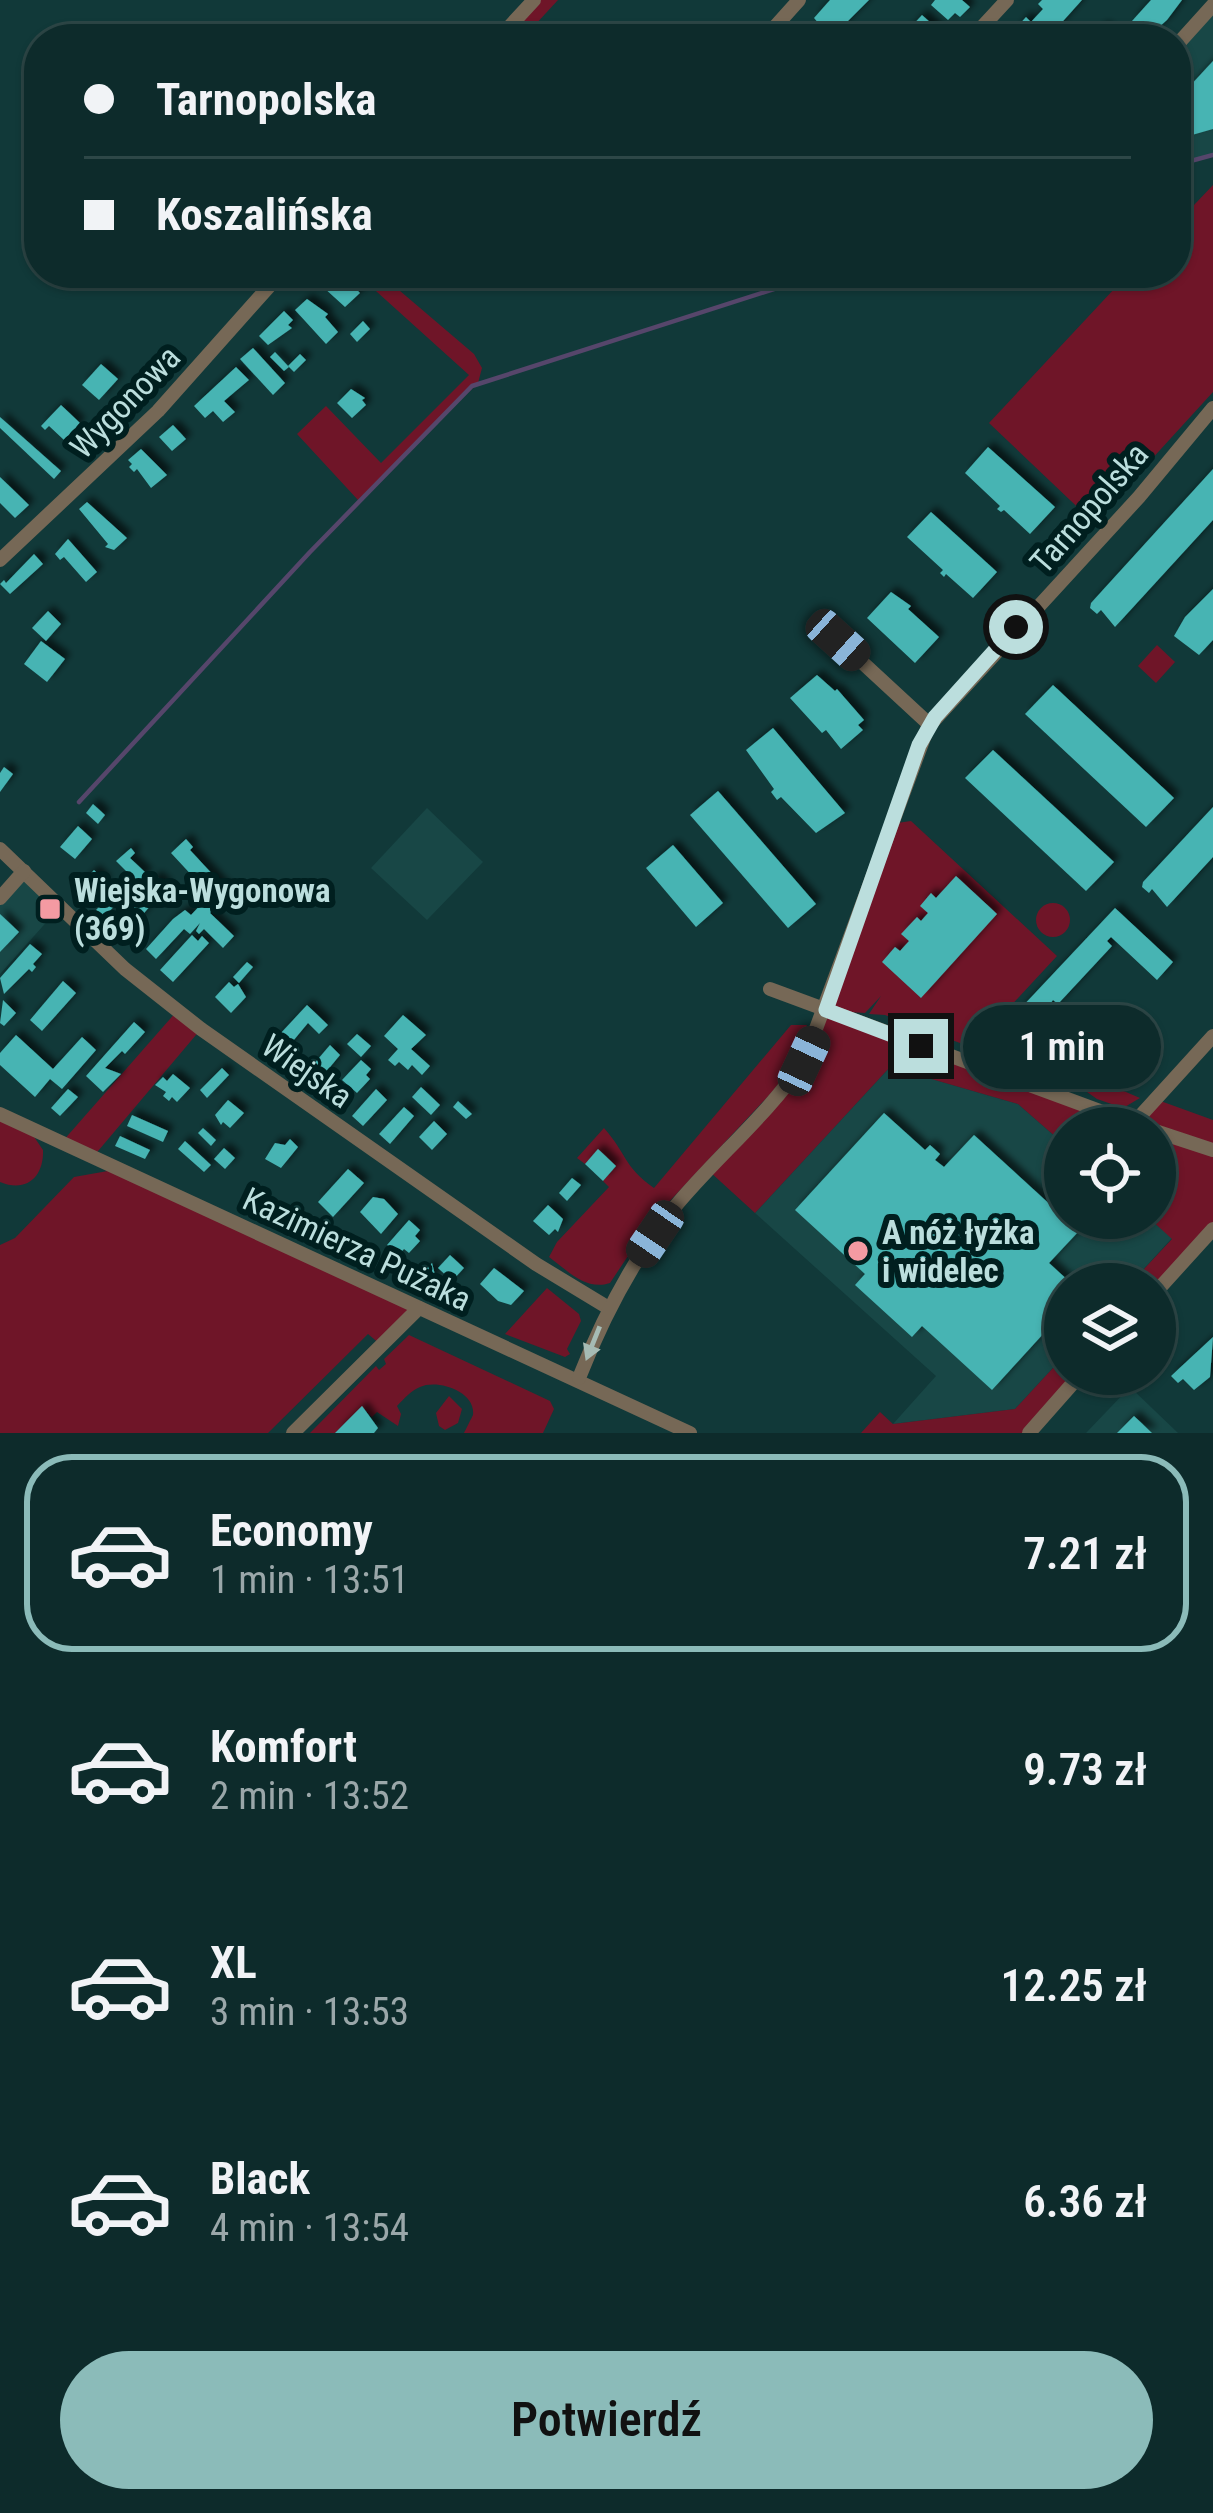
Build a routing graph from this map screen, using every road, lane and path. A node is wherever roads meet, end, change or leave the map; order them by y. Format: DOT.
graph roads {
  1 [pos="534,0"];
  2 [pos="799,0"];
  3 [pos="1007,0"];
  4 [pos="1213,5"];
  5 [pos="512,24"];
  6 [pos="777,24"];
  7 [pos="985,24"];
  8 [pos="1191,29"];
  9 [pos="267,288"];
  10 [pos="1213,408"];
  11 [pos="2,554"];
  12 [pos="838,640"];
  13 [pos="930,724"];
  14 [pos="0,849"];
  15 [pos="24,871"];
  16 [pos="0,898"];
  17 [pos="770,989"];
  18 [pos="826,1010"];
  19 [pos="1213,1036"];
  20 [pos="1089,1107"];
  21 [pos="1155,1107"];
  22 [pos="0,1114"];
  23 [pos="1176,1138"];
  24 [pos="1213,1150"];
  25 [pos="1213,1229"];
  26 [pos="1176,1270"];
  27 [pos="607,1307"];
  28 [pos="419,1308"];
  29 [pos="579,1378"];
  30 [pos="1062,1395"];
  31 [pos="293,1433"];
  32 [pos="691,1433"];
  33 [pos="1029,1433"];
  1 -- 5 [label="street"];
  2 -- 6 [label="street"];
  3 -- 7 [label="street"];
  4 -- 8 [label="street"];
  9 -- 11 [label="street, Wygonowa"];
  10 -- 13 [label="street, Tarnopolska"];
  12 -- 13 [label="street"];
  13 -- 18 [label="street, Tarnopolska"];
  14 -- 15 [label="street, Wiejska"];
  15 -- 16 [label="street"];
  15 -- 27 [label="street, Wiejska"];
  17 -- 18 [label="street"];
  18 -- 20 [label="street"];
  18 -- 27 [label="street, Tarnopolska"];
  19 -- 21 [label="street"];
  22 -- 28 [label="street, Kazimierza Pużaka"];
  23 -- 24 [label="street"];
  25 -- 26 [label="street"];
  27 -- 29 [label="street, Tarnopolska, one-way"];
  28 -- 29 [label="street, Kazimierza Pużaka"];
  28 -- 31 [label="street"];
  29 -- 32 [label="street, Kazimierza Pużaka"];
  30 -- 33 [label="street"];
}
